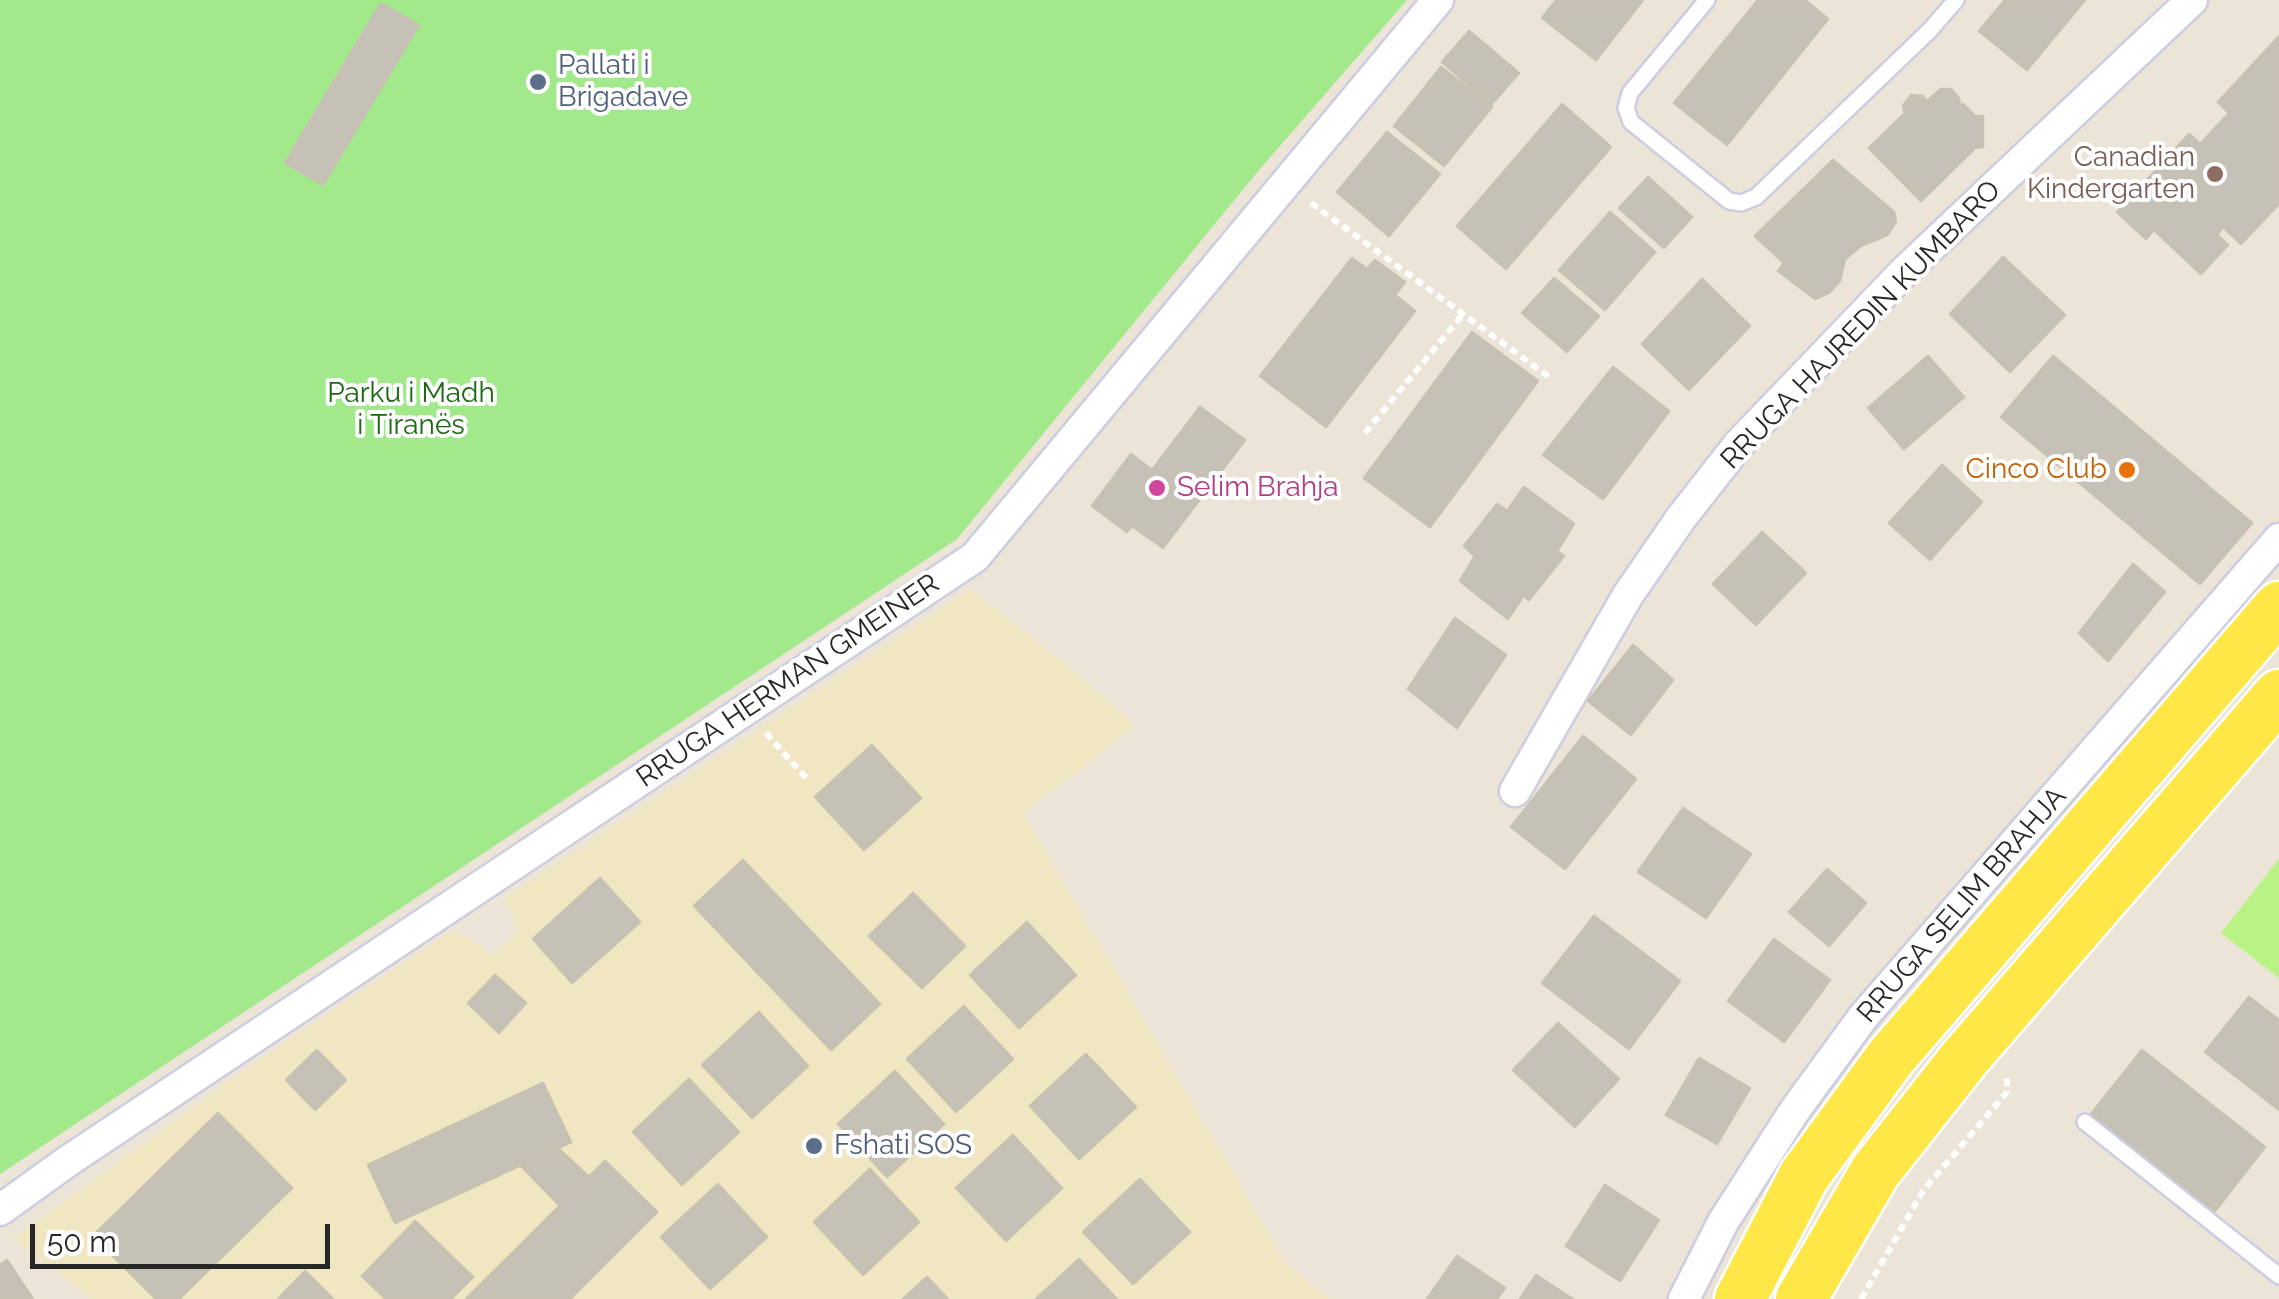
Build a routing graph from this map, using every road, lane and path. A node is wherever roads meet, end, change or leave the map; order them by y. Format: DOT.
graph roads {
  1 [pos="1438,0"];
  2 [pos="1707,0"];
  3 [pos="1956,0"];
  4 [pos="2192,0"];
  5 [pos="1286,184"];
  6 [pos="1463,314"];
  7 [pos="1552,379"];
  8 [pos="1365,433"];
  9 [pos="2279,538"];
  10 [pos="2279,607"];
  11 [pos="2279,695"];
  12 [pos="746,709"];
  13 [pos="807,779"];
  14 [pos="1515,792"];
  15 [pos="2085,1122"];
  16 [pos="0,1210"];
  17 [pos="2279,1276"];
  18 [pos="1818,1279"];
  19 [pos="1684,1299"];
  20 [pos="1740,1299"];
  1 -- 5 [label="street, RRUGA HERMAN GMEINER"];
  2 -- 3 [label="lane"];
  4 -- 14 [label="street, RRUGA HAJREDIN KUMBARO"];
  5 -- 6 [label="path"];
  5 -- 12 [label="street, RRUGA HERMAN GMEINER"];
  6 -- 7 [label="path"];
  6 -- 8 [label="path"];
  9 -- 19 [label="street, RRUGA SELIM BRAHJA"];
  10 -- 20 [label="main road, RRUGA SELIM BRAHJA"];
  11 -- 18 [label="main road"];
  12 -- 13 [label="path"];
  12 -- 16 [label="street, RRUGA HERMAN GMEINER"];
  15 -- 17 [label="lane"];
}
